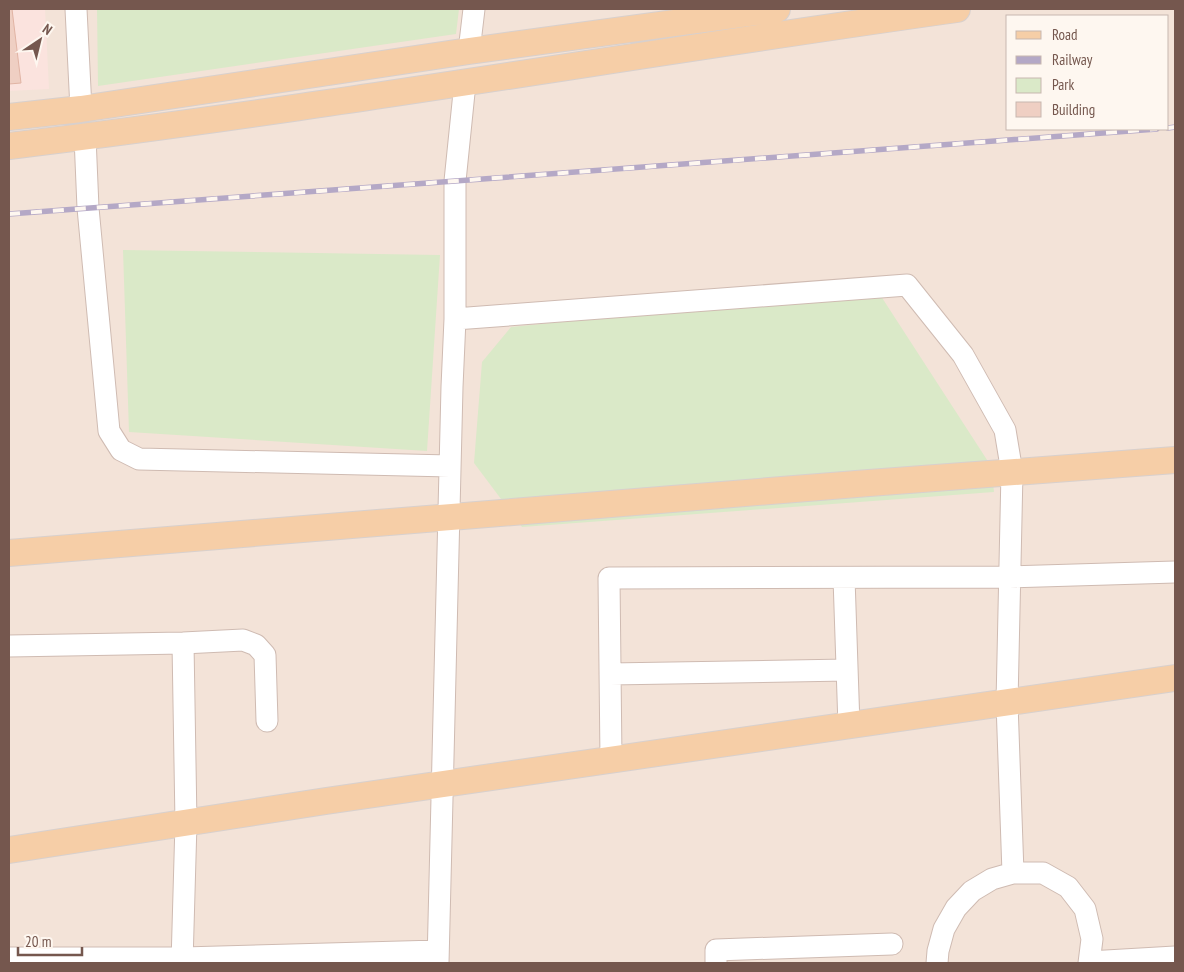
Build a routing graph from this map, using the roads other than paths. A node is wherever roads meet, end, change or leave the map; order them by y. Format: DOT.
graph roads {
  1 [pos="76,9"];
  2 [pos="474,9"];
  3 [pos="957,9"];
  4 [pos="760,10"];
  5 [pos="469,51"];
  6 [pos="296,77"];
  7 [pos="465,83"];
  8 [pos="302,106"];
  9 [pos="81,109"];
  10 [pos="9,117"];
  11 [pos="85,137"];
  12 [pos="9,146"];
  13 [pos="455,319"];
  14 [pos="1175,460"];
  15 [pos="450,466"];
  16 [pos="1012,472"];
  17 [pos="449,516"];
  18 [pos="9,553"];
  19 [pos="1175,572"];
  20 [pos="1009,577"];
  21 [pos="844,578"];
  22 [pos="183,643"];
  23 [pos="9,646"];
  24 [pos="847,670"];
  25 [pos="610,674"];
  26 [pos="1175,678"];
  27 [pos="1007,703"];
  28 [pos="267,721"];
  29 [pos="849,726"];
  30 [pos="611,760"];
  31 [pos="442,785"];
  32 [pos="186,823"];
  33 [pos="9,850"];
  34 [pos="1013,873"];
  35 [pos="892,944"];
  36 [pos="1175,956"];
  37 [pos="438,957"];
  38 [pos="9,958"];
  39 [pos="182,961"];
  40 [pos="1089,962"];
  41 [pos="716,963"];
  42 [pos="937,963"];
  1 -- 9 [label="street"];
  2 -- 5 [label="street"];
  3 -- 7 [label="main road"];
  4 -- 5 [label="main road"];
  5 -- 6 [label="main road"];
  6 -- 8 [label="main road"];
  6 -- 9 [label="main road"];
  7 -- 8 [label="main road"];
  7 -- 13 [label="street"];
  8 -- 11 [label="main road"];
  9 -- 10 [label="main road"];
  11 -- 12 [label="main road"];
  11 -- 15 [label="street"];
  13 -- 15 [label="street"];
  13 -- 16 [label="street"];
  14 -- 16 [label="main road"];
  15 -- 17 [label="street"];
  16 -- 17 [label="main road"];
  16 -- 20 [label="street"];
  17 -- 18 [label="main road"];
  17 -- 31 [label="street"];
  19 -- 20 [label="street"];
  20 -- 21 [label="street"];
  20 -- 27 [label="street"];
  21 -- 24 [label="street"];
  21 -- 25 [label="street"];
  22 -- 23 [label="street"];
  22 -- 28 [label="street"];
  22 -- 32 [label="street"];
  24 -- 25 [label="street"];
  24 -- 29 [label="street"];
  25 -- 30 [label="street"];
  26 -- 27 [label="main road"];
  27 -- 29 [label="main road"];
  27 -- 34 [label="street"];
  29 -- 30 [label="main road"];
  30 -- 31 [label="main road"];
  31 -- 32 [label="main road"];
  31 -- 37 [label="street"];
  32 -- 33 [label="main road"];
  32 -- 39 [label="street"];
  34 -- 40 [label="street"];
  34 -- 42 [label="street"];
  35 -- 41 [label="street"];
  36 -- 40 [label="street"];
  37 -- 39 [label="street"];
  38 -- 39 [label="street"];
}
